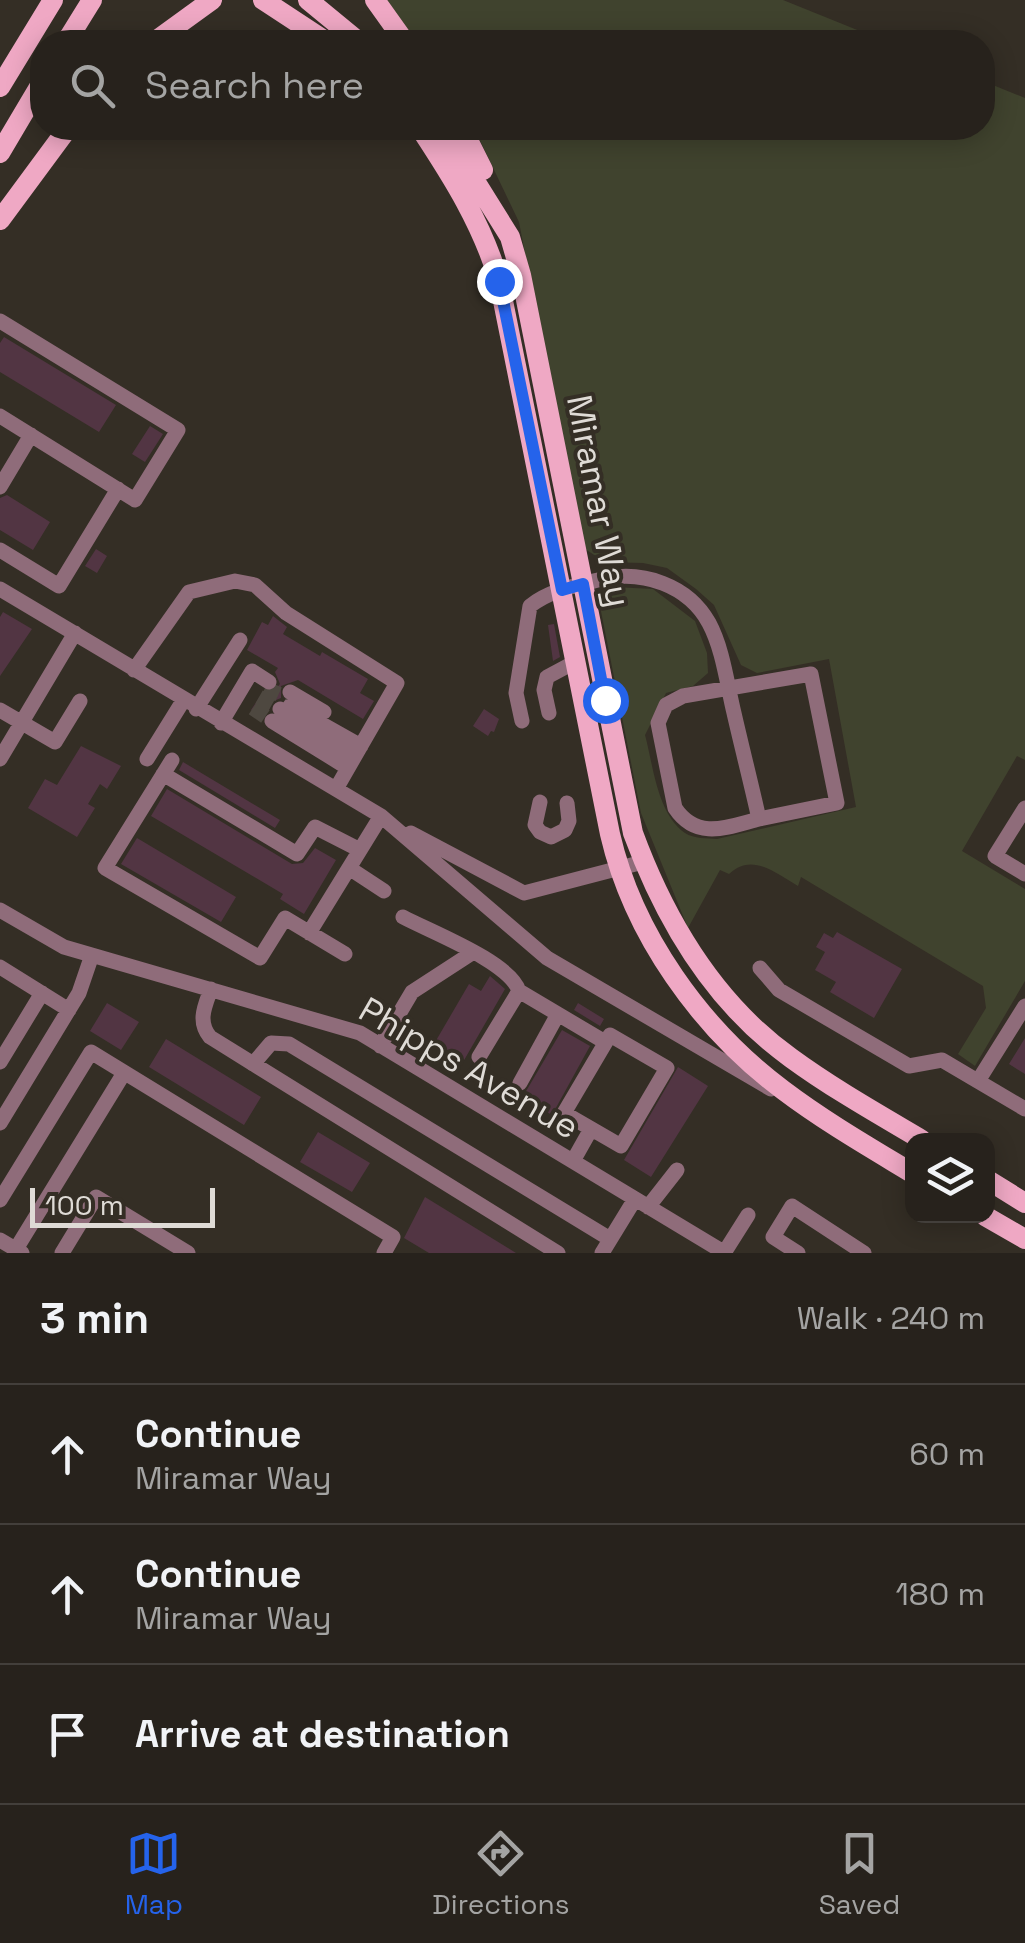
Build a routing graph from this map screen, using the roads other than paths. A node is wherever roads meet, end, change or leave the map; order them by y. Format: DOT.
graph roads {
  1 [pos="53,0"];
  2 [pos="92,0"];
  3 [pos="262,0"];
  4 [pos="308,0"];
  5 [pos="375,0"];
  6 [pos="213,1"];
  7 [pos="35,30"];
  8 [pos="73,30"];
  9 [pos="171,30"];
  10 [pos="308,30"];
  11 [pos="345,30"];
  12 [pos="397,30"];
  13 [pos="30,38"];
  14 [pos="0,87"];
  15 [pos="30,102"];
  16 [pos="59,140"];
  17 [pos="428,140"];
  18 [pos="450,140"];
  19 [pos="468,140"];
  20 [pos="0,153"];
  21 [pos="0,220"];
  22 [pos="510,236"];
  23 [pos="0,321"];
  24 [pos="0,416"];
  25 [pos="31,435"];
  26 [pos="0,486"];
  27 [pos="118,489"];
  28 [pos="0,550"];
  29 [pos="583,584"];
  30 [pos="59,586"];
  31 [pos="0,589"];
  32 [pos="562,590"];
  33 [pos="42,614"];
  34 [pos="74,634"];
  35 [pos="240,640"];
  36 [pos="575,662"];
  37 [pos="134,670"];
  38 [pos="218,674"];
  39 [pos="728,688"];
  40 [pos="241,689"];
  41 [pos="80,701"];
  42 [pos="190,705"];
  43 [pos="0,710"];
  44 [pos="22,723"];
  45 [pos="221,723"];
  46 [pos="358,752"];
  47 [pos="0,759"];
  48 [pos="147,759"];
  49 [pos="336,789"];
  50 [pos="540,802"];
  51 [pos="567,803"];
  52 [pos="1025,808"];
  53 [pos="381,816"];
  54 [pos="759,818"];
  55 [pos="360,850"];
  56 [pos="643,862"];
  57 [pos="618,867"];
  58 [pos="349,868"];
  59 [pos="1025,874"];
  60 [pos="384,891"];
  61 [pos="0,910"];
  62 [pos="403,916"];
  63 [pos="309,933"];
  64 [pos="472,953"];
  65 [pos="345,954"];
  66 [pos="92,955"];
  67 [pos="0,967"];
  68 [pos="760,968"];
  69 [pos="211,989"];
  70 [pos="519,992"];
  71 [pos="42,993"];
  72 [pos="1025,1006"];
  73 [pos="69,1010"];
  74 [pos="558,1014"];
  75 [pos="606,1042"];
  76 [pos="380,1046"];
  77 [pos="479,1057"];
  78 [pos="0,1062"];
  79 [pos="253,1064"];
  80 [pos="124,1072"];
  81 [pos="978,1081"];
  82 [pos="520,1083"];
  83 [pos="1025,1109"];
  84 [pos="0,1123"];
  85 [pos="592,1129"];
  86 [pos="911,1133"];
  87 [pos="852,1137"];
  88 [pos="573,1161"];
  89 [pos="905,1168"];
  90 [pos="678,1170"];
  91 [pos="995,1184"];
  92 [pos="0,1200"];
  93 [pos="642,1203"];
  94 [pos="1025,1203"];
  95 [pos="748,1215"];
  96 [pos="995,1221"];
  97 [pos="1025,1239"];
  98 [pos="8,1246"];
  99 [pos="606,1246"];
  100 [pos="62,1253"];
  101 [pos="188,1253"];
  102 [pos="384,1253"];
  103 [pos="558,1253"];
  104 [pos="725,1253"];
  105 [pos="798,1253"];
  106 [pos="865,1253"];
  1 -- 7 [label="main road"];
  2 -- 8 [label="main road"];
  3 -- 10 [label="main road"];
  4 -- 11 [label="main road"];
  5 -- 12 [label="main road"];
  6 -- 9 [label="main road"];
  13 -- 14 [label="main road"];
  15 -- 20 [label="main road"];
  16 -- 21 [label="main road"];
  17 -- 32 [label="main road, Miramar Way"];
  18 -- 22 [label="main road, Miramar Way"];
  19 -- 22 [label="main road"];
  22 -- 29 [label="main road, Miramar Way"];
  23 -- 27 [label="street"];
  24 -- 25 [label="street"];
  25 -- 26 [label="street"];
  25 -- 27 [label="street"];
  27 -- 30 [label="street"];
  28 -- 30 [label="street"];
  29 -- 32 [label="street"];
  29 -- 39 [label="street"];
  29 -- 56 [label="main road, Miramar Way"];
  30 -- 33 [label="street"];
  31 -- 33 [label="street, Miramar Way"];
  32 -- 36 [label="main road, Miramar Way"];
  32 -- 36 [label="street"];
  33 -- 34 [label="street, Miramar Way"];
  34 -- 37 [label="street, Miramar Way"];
  34 -- 44 [label="street"];
  35 -- 38 [label="street"];
  36 -- 57 [label="main road, Miramar Way"];
  37 -- 42 [label="street, Miramar Way"];
  37 -- 46 [label="street"];
  38 -- 40 [label="street"];
  38 -- 42 [label="street"];
  39 -- 54 [label="street"];
  39 -- 54 [label="street"];
  39 -- 54 [label="street"];
  40 -- 40 [label="street"];
  40 -- 45 [label="street"];
  41 -- 44 [label="street"];
  42 -- 45 [label="street, Miramar Way"];
  42 -- 48 [label="street"];
  43 -- 44 [label="street"];
  44 -- 47 [label="street"];
  45 -- 49 [label="street, Miramar Way"];
  46 -- 46 [label="street"];
  46 -- 49 [label="street"];
  49 -- 53 [label="street, Miramar Way"];
  50 -- 51 [label="street"];
  52 -- 59 [label="street"];
  53 -- 55 [label="street"];
  53 -- 57 [label="street"];
  53 -- 87 [label="street, Miramar Way"];
  55 -- 58 [label="street"];
  55 -- 63 [label="street"];
  56 -- 57 [label="street"];
  56 -- 86 [label="main road, Miramar Way"];
  57 -- 87 [label="main road, Miramar Way"];
  58 -- 60 [label="street"];
  58 -- 63 [label="street"];
  61 -- 66 [label="street, Phipps Avenue"];
  62 -- 64 [label="street"];
  63 -- 65 [label="street"];
  64 -- 70 [label="street"];
  64 -- 76 [label="street"];
  66 -- 69 [label="street, Phipps Avenue"];
  66 -- 73 [label="street"];
  67 -- 71 [label="street"];
  68 -- 81 [label="street"];
  69 -- 76 [label="street, Phipps Avenue"];
  69 -- 79 [label="street"];
  70 -- 74 [label="street"];
  70 -- 77 [label="street"];
  71 -- 73 [label="street"];
  71 -- 78 [label="street"];
  72 -- 81 [label="street"];
  73 -- 84 [label="street"];
  74 -- 75 [label="street"];
  74 -- 82 [label="street"];
  75 -- 85 [label="street"];
  75 -- 85 [label="street"];
  76 -- 88 [label="street, Phipps Avenue"];
  79 -- 99 [label="street"];
  79 -- 103 [label="street"];
  80 -- 92 [label="street"];
  80 -- 98 [label="street"];
  80 -- 102 [label="street"];
  81 -- 83 [label="street"];
  85 -- 88 [label="street"];
  87 -- 89 [label="main road, Miramar Way"];
  88 -- 93 [label="street, Phipps Avenue"];
  90 -- 93 [label="street"];
  91 -- 94 [label="main road"];
  93 -- 99 [label="street"];
  93 -- 104 [label="street, Phipps Avenue"];
  95 -- 104 [label="street"];
  96 -- 97 [label="main road"];
  100 -- 101 [label="street"];
  105 -- 106 [label="street"];
}
